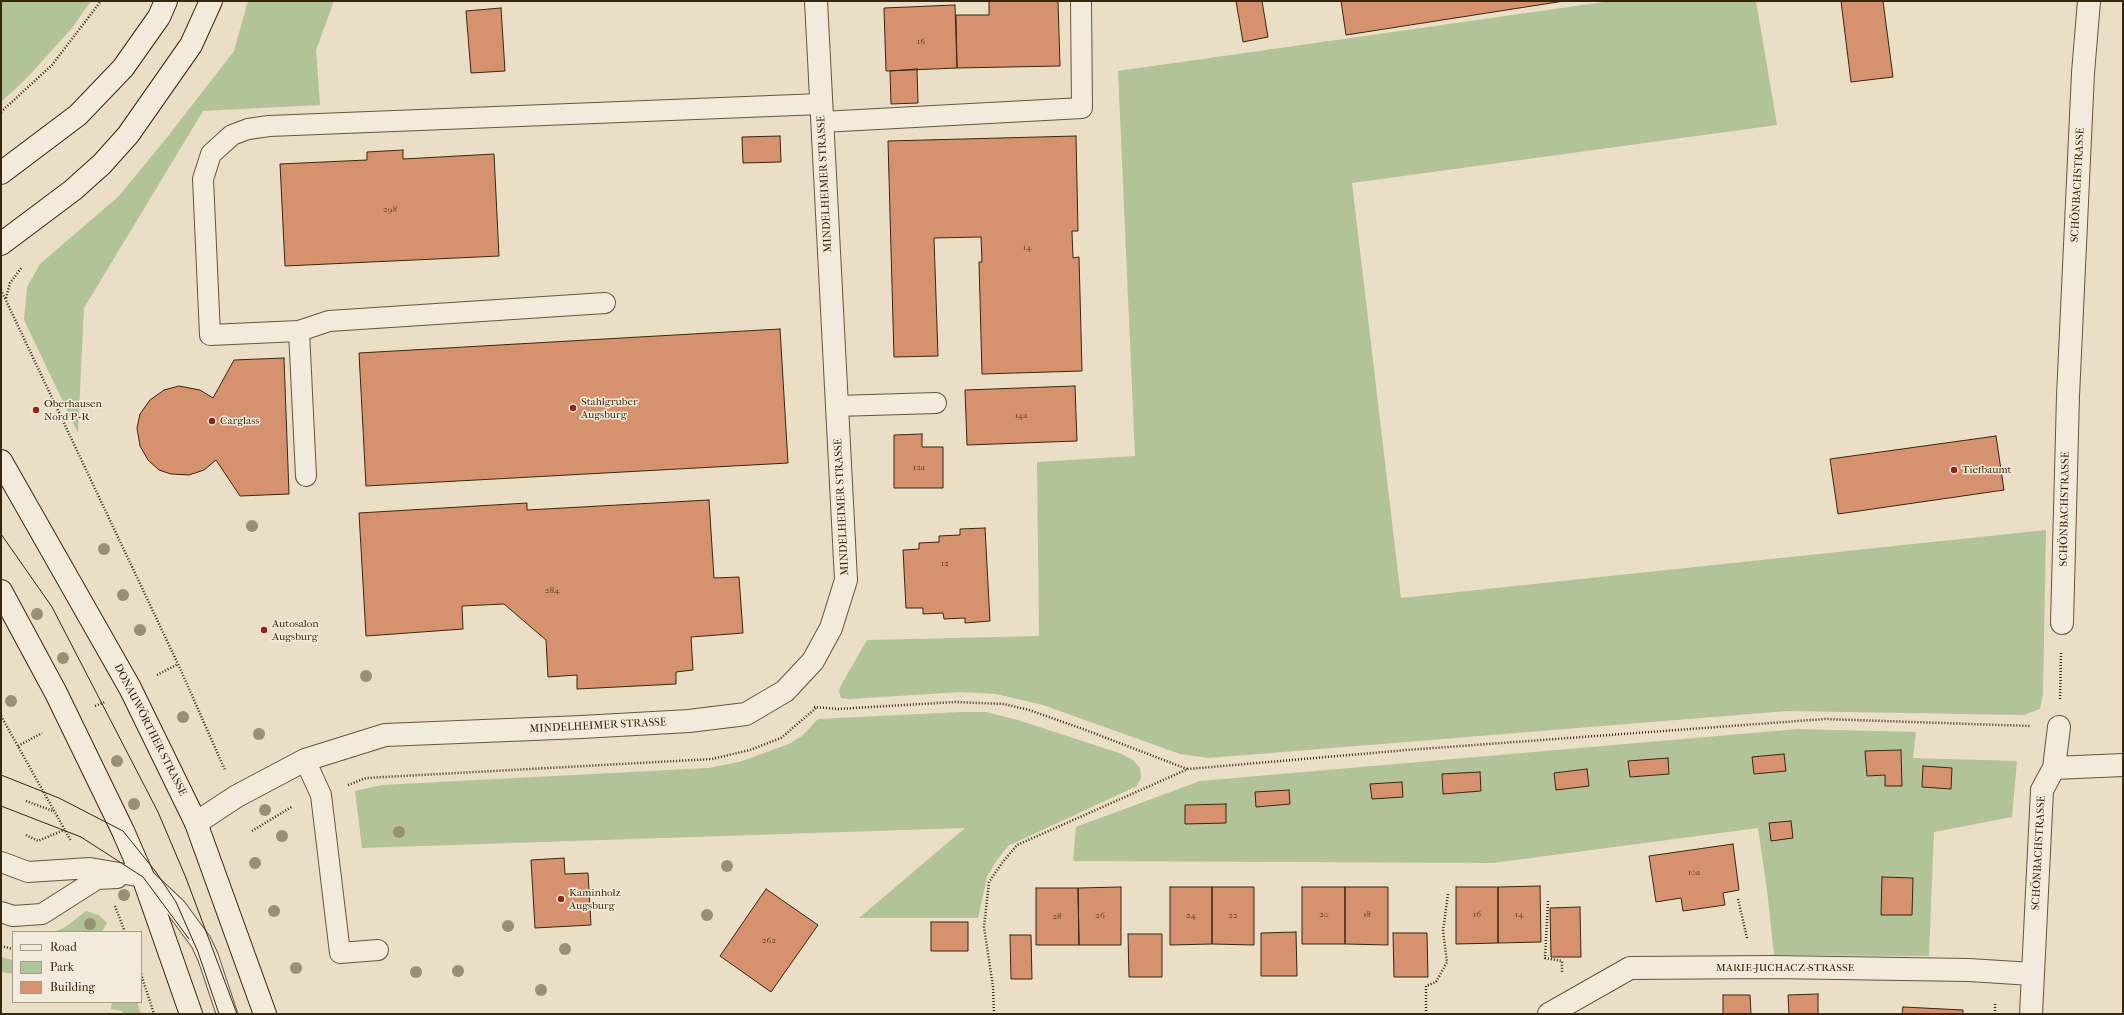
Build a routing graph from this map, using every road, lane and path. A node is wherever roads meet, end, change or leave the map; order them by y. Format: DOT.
graph roads {
  1 [pos="101,1"];
  2 [pos="166,1"];
  3 [pos="211,1"];
  4 [pos="816,1"];
  5 [pos="1081,1"];
  6 [pos="2089,1"];
  7 [pos="1,112"];
  8 [pos="822,113"];
  9 [pos="1,173"];
  10 [pos="1,244"];
  11 [pos="1,290"];
  12 [pos="605,303"];
  13 [pos="299,331"];
  14 [pos="936,403"];
  15 [pos="837,406"];
  16 [pos="1,462"];
  17 [pos="306,476"];
  18 [pos="1,591"];
  19 [pos="2062,623"];
  20 [pos="178,664"];
  21 [pos="130,688"];
  22 [pos="785,691"];
  23 [pos="816,708"];
  24 [pos="1,716"];
  25 [pos="69,719"];
  26 [pos="2059,727"];
  27 [pos="305,760"];
  28 [pos="2123,765"];
  29 [pos="2054,768"];
  30 [pos="1188,769"];
  31 [pos="321,795"];
  32 [pos="237,796"];
  33 [pos="26,801"];
  34 [pos="53,811"];
  35 [pos="196,823"];
  36 [pos="64,830"];
  37 [pos="252,830"];
  38 [pos="26,835"];
  39 [pos="1,862"];
  40 [pos="142,877"];
  41 [pos="1448,894"];
  42 [pos="1738,899"];
  43 [pos="1548,901"];
  44 [pos="1,912"];
  45 [pos="1,946"];
  46 [pos="12,949"];
  47 [pos="378,950"];
  48 [pos="1753,967"];
  49 [pos="2032,974"];
  50 [pos="142,977"];
  51 [pos="1556,1010"];
  52 [pos="154,1014"];
  53 [pos="191,1014"];
  54 [pos="227,1014"];
  55 [pos="265,1014"];
  56 [pos="994,1014"];
  57 [pos="1426,1014"];
  58 [pos="2031,1014"];
  1 -- 7 [label="path"];
  2 -- 9 [label="street"];
  3 -- 10 [label="street"];
  4 -- 8 [label="street, MINDELHEIMER STRASSE"];
  5 -- 8 [label="lane"];
  6 -- 19 [label="street, SCHÖNBACHSTRASSE"];
  8 -- 13 [label="lane"];
  8 -- 15 [label="street, MINDELHEIMER STRASSE"];
  11 -- 20 [label="path"];
  12 -- 13 [label="lane"];
  13 -- 17 [label="lane"];
  14 -- 15 [label="lane"];
  15 -- 22 [label="street, MINDELHEIMER STRASSE"];
  16 -- 21 [label="street, DONAUWÖRTHER STRASSE"];
  18 -- 25 [label="street"];
  19 -- 26 [label="path"];
  20 -- 21 [label="path"];
  20 -- 32 [label="path"];
  21 -- 25 [label="path"];
  21 -- 35 [label="street, DONAUWÖRTHER STRASSE"];
  22 -- 23 [label="path"];
  22 -- 27 [label="street, MINDELHEIMER STRASSE"];
  23 -- 30 [label="path"];
  23 -- 31 [label="path"];
  24 -- 25 [label="path"];
  25 -- 40 [label="street"];
  26 -- 29 [label="street, SCHÖNBACHSTRASSE"];
  26 -- 30 [label="path"];
  27 -- 31 [label="lane"];
  27 -- 32 [label="street, MINDELHEIMER STRASSE"];
  28 -- 29 [label="street"];
  29 -- 49 [label="street, SCHÖNBACHSTRASSE"];
  30 -- 56 [label="path"];
  31 -- 37 [label="path"];
  31 -- 47 [label="lane"];
  32 -- 35 [label="street, MINDELHEIMER STRASSE"];
  33 -- 34 [label="path"];
  35 -- 55 [label="street, DONAUWÖRTHER STRASSE"];
  36 -- 38 [label="path"];
  39 -- 40 [label="lane"];
  40 -- 44 [label="lane"];
  40 -- 53 [label="street"];
  40 -- 54 [label="lane"];
  41 -- 57 [label="path"];
  42 -- 48 [label="path"];
  43 -- 51 [label="path"];
  45 -- 46 [label="path"];
  48 -- 49 [label="street, MARIE-JUCHACZ-STRASSE"];
  48 -- 51 [label="street, MARIE-JUCHACZ-STRASSE"];
  49 -- 58 [label="street, SCHÖNBACHSTRASSE"];
  50 -- 52 [label="path"];
}
